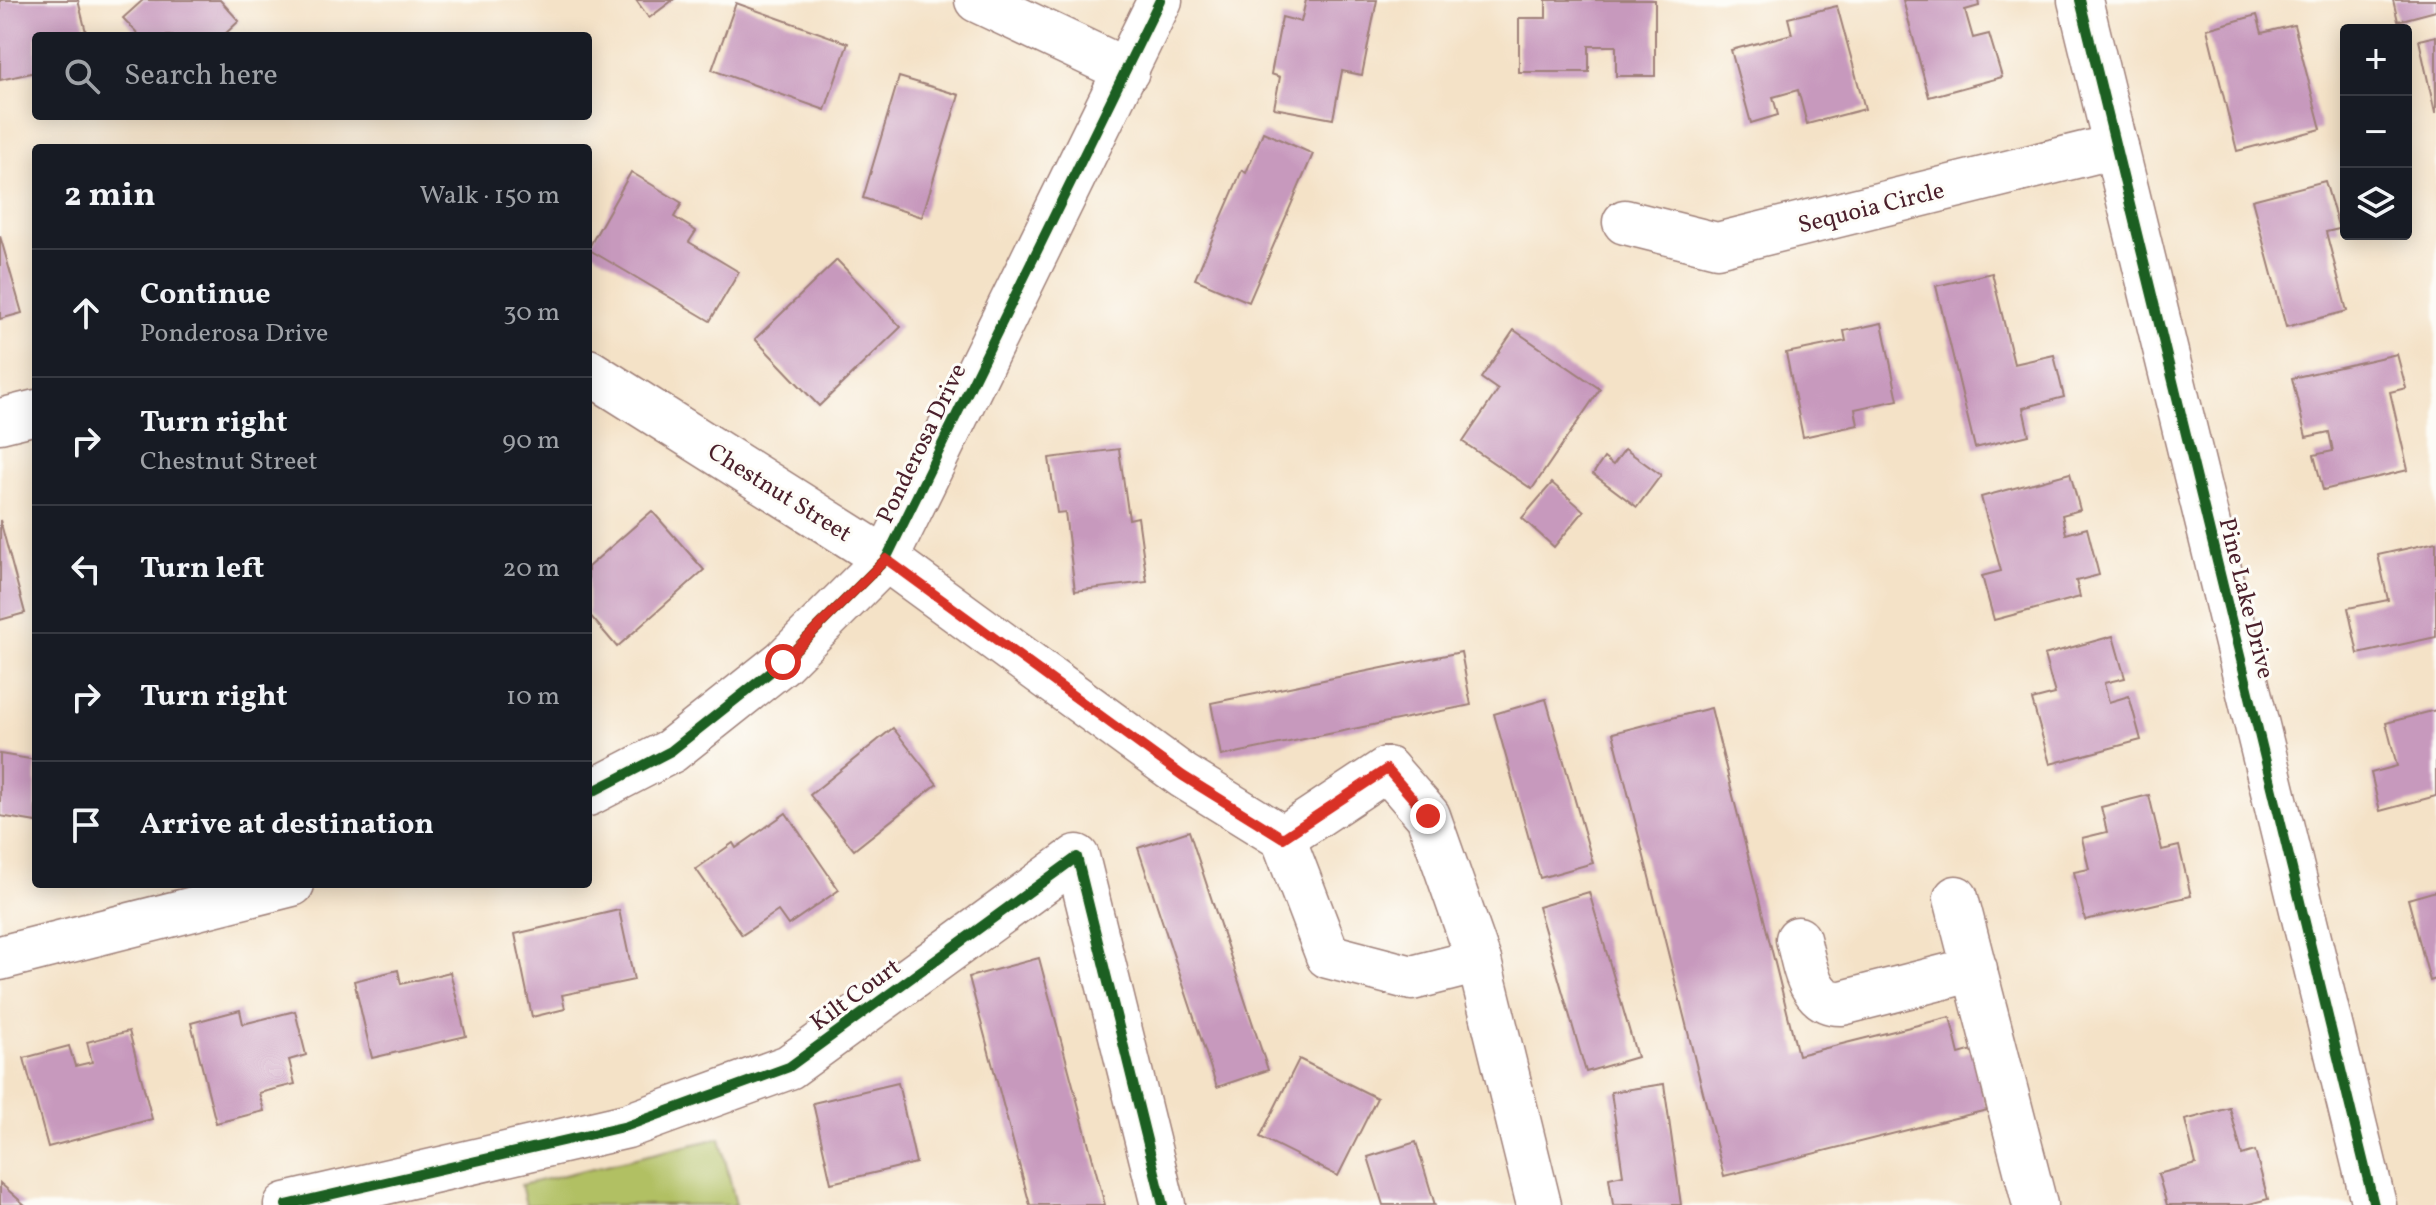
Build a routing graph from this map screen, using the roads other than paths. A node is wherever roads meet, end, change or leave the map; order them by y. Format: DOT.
graph roads {
  1 [pos="977,0"];
  2 [pos="1160,0"];
  3 [pos="2080,0"];
  4 [pos="1127,71"];
  5 [pos="2116,146"];
  6 [pos="1625,222"];
  7 [pos="592,374"];
  8 [pos="32,413"];
  9 [pos="0,421"];
  10 [pos="886,559"];
  11 [pos="592,792"];
  12 [pos="1283,838"];
  13 [pos="276,888"];
  14 [pos="1956,898"];
  15 [pos="1798,939"];
  16 [pos="0,958"];
  17 [pos="1479,961"];
  18 [pos="1975,969"];
  19 [pos="286,1205"];
  20 [pos="1163,1205"];
  21 [pos="1539,1205"];
  22 [pos="2035,1205"];
  23 [pos="2374,1205"];
  1 -- 4 [label="street"];
  2 -- 4 [label="street, Ponderosa Drive"];
  3 -- 5 [label="street, Pine Lake Drive"];
  4 -- 10 [label="street, Ponderosa Drive"];
  5 -- 6 [label="street, Sequoia Circle"];
  5 -- 23 [label="street, Pine Lake Drive"];
  7 -- 10 [label="street, Chestnut Street"];
  8 -- 9 [label="street"];
  10 -- 11 [label="street, Ponderosa Drive"];
  10 -- 12 [label="street, Chestnut Street"];
  12 -- 17 [label="street"];
  12 -- 17 [label="street"];
  13 -- 16 [label="street"];
  14 -- 18 [label="street"];
  15 -- 18 [label="street"];
  17 -- 21 [label="street"];
  18 -- 22 [label="street"];
  19 -- 20 [label="street, Kilt Court"];
}
